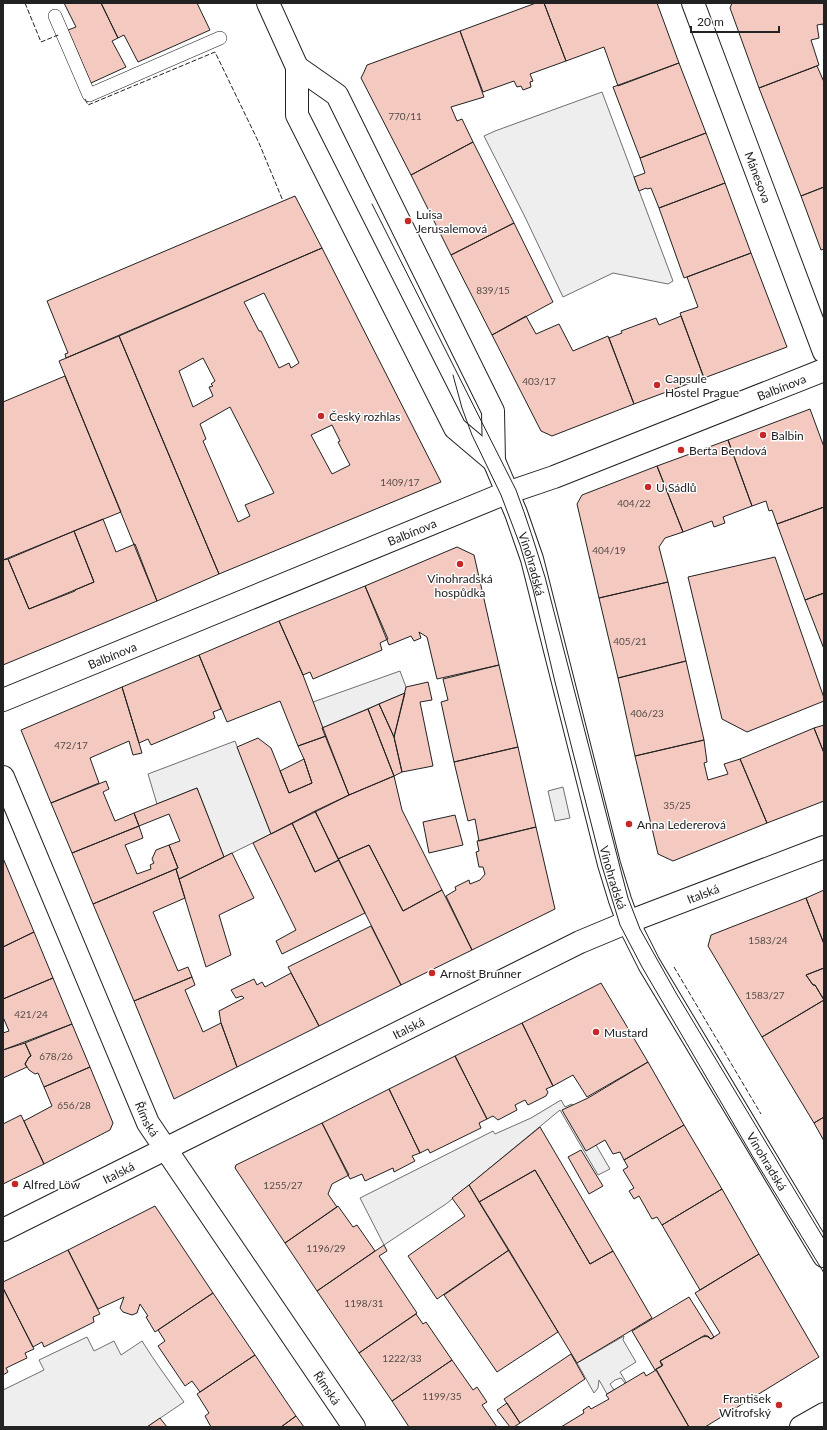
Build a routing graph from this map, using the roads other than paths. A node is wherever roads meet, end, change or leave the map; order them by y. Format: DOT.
graph roads {
  1 [pos="268,3"];
  2 [pos="693,3"];
  3 [pos="55,16"];
  4 [pos="220,38"];
  5 [pos="297,67"];
  6 [pos="824,352"];
  7 [pos="824,370"];
  8 [pos="494,461"];
  9 [pos="507,493"];
  10 [pos="3,700"];
  11 [pos="3,777"];
  12 [pos="824,847"];
  13 [pos="628,922"];
  14 [pos="165,1149"];
  15 [pos="3,1230"];
  16 [pos="824,1256"];
  17 [pos="824,1414"];
  18 [pos="354,1427"];
  19 [pos="800,1427"];
  1 -- 5 [label="street"];
  2 -- 6 [label="street, Mánesova"];
  3 -- 4 [label="lane"];
  5 -- 8 [label="street"];
  5 -- 8 [label="street"];
  7 -- 9 [label="street, Balbínova"];
  8 -- 9 [label="street, Vinohradská"];
  9 -- 10 [label="street, Balbínova"];
  9 -- 13 [label="street, Vinohradská"];
  11 -- 14 [label="street, Římská"];
  12 -- 13 [label="street, Italská"];
  13 -- 14 [label="street, Italská"];
  13 -- 16 [label="street, Vinohradská"];
  14 -- 15 [label="street, Italská"];
  14 -- 18 [label="street, Římská"];
  17 -- 19 [label="street"];
}
